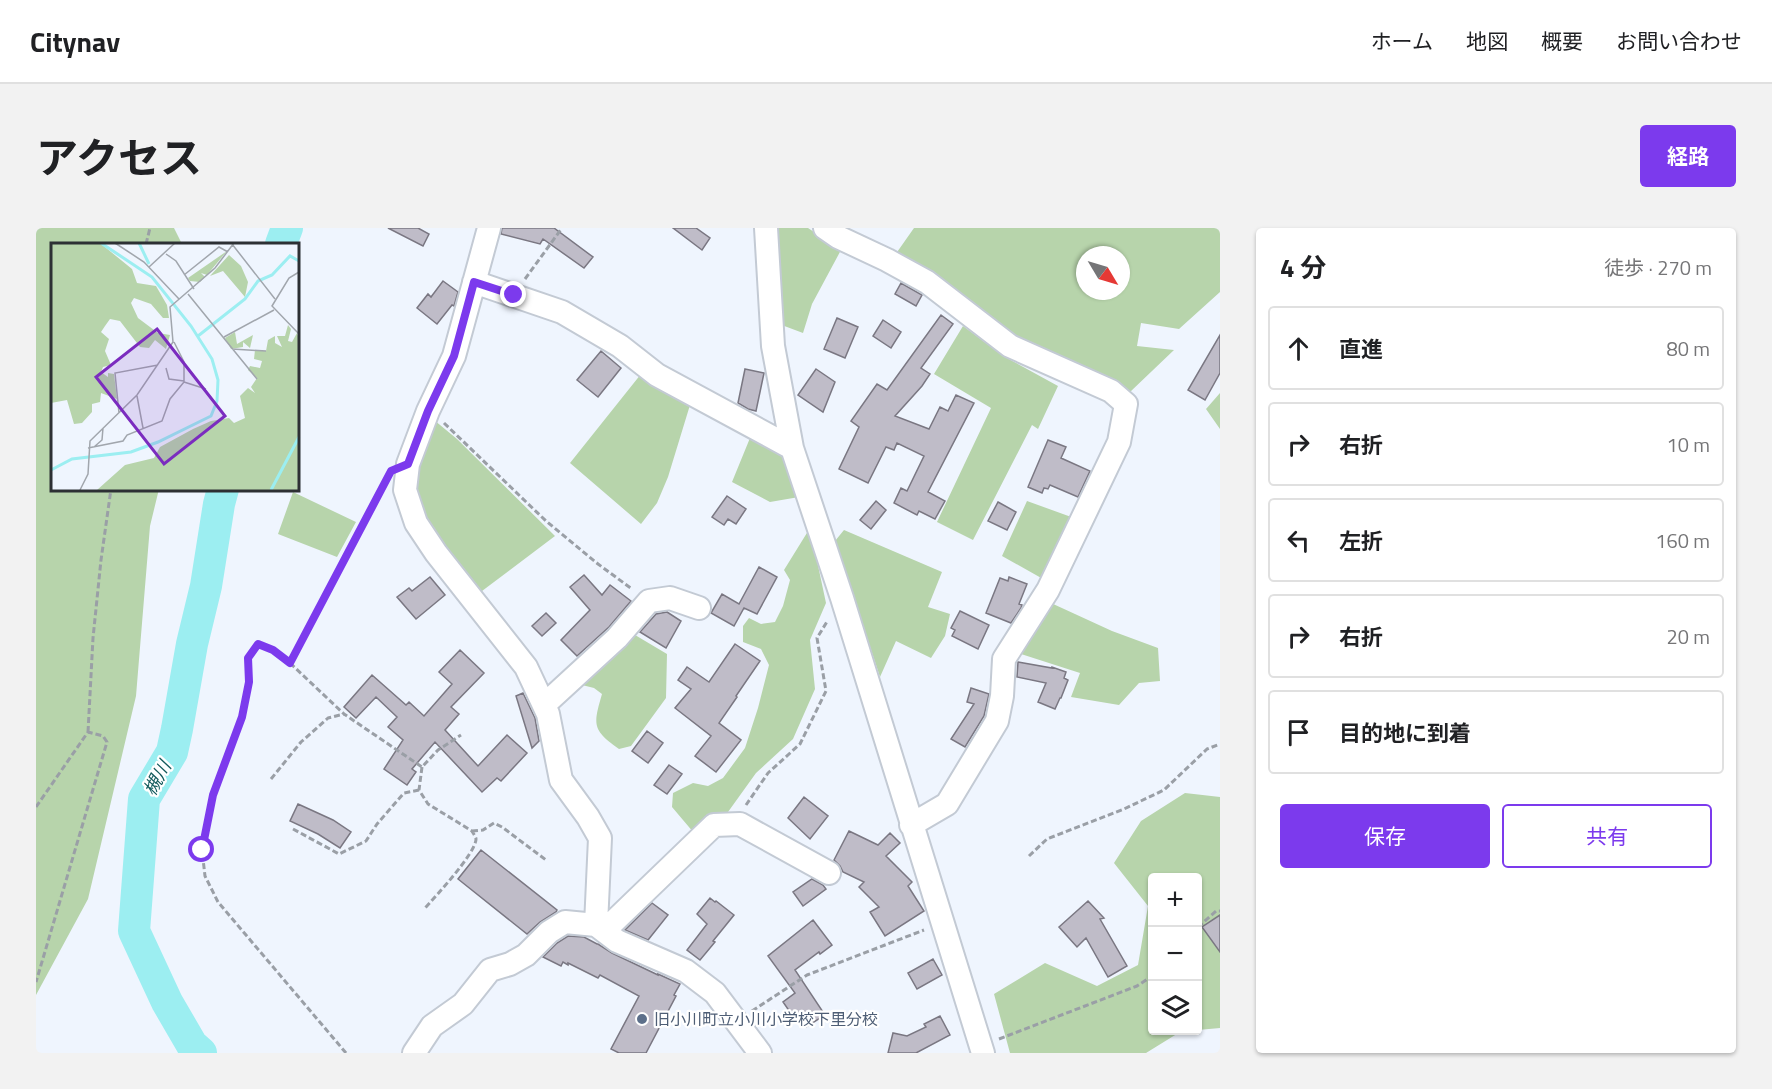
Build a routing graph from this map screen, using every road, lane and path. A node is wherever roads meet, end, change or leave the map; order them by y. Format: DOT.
graph roads {
  1 [pos="150,228"];
  2 [pos="489,228"];
  3 [pos="562,228"];
  4 [pos="766,228"];
  5 [pos="825,228"];
  6 [pos="146,243"];
  7 [pos="474,282"];
  8 [pos="514,295"];
  9 [pos="428,411"];
  10 [pos="792,448"];
  11 [pos="408,464"];
  12 [pos="111,490"];
  13 [pos="842,598"];
  14 [pos="649,602"];
  15 [pos="699,608"];
  16 [pos="290,663"];
  17 [pos="544,705"];
  18 [pos="344,714"];
  19 [pos="88,732"];
  20 [pos="461,735"];
  21 [pos="1220,744"];
  22 [pos="422,766"];
  23 [pos="271,779"];
  24 [pos="419,790"];
  25 [pos="36,807"];
  26 [pos="733,824"];
  27 [pos="911,825"];
  28 [pos="293,830"];
  29 [pos="472,831"];
  30 [pos="1029,856"];
  31 [pos="546,860"];
  32 [pos="829,873"];
  33 [pos="425,908"];
  34 [pos="1220,911"];
  35 [pos="940,914"];
  36 [pos="1202,923"];
  37 [pos="600,928"];
  38 [pos="1148,979"];
  39 [pos="36,982"];
  40 [pos="737,1022"];
  41 [pos="982,1049"];
  42 [pos="346,1053"];
  43 [pos="414,1053"];
  44 [pos="760,1053"];
  1 -- 6 [label="path"];
  2 -- 7 [label="street"];
  3 -- 8 [label="path"];
  4 -- 10 [label="street"];
  5 -- 27 [label="street"];
  7 -- 8 [label="street"];
  7 -- 9 [label="street"];
  8 -- 10 [label="street"];
  9 -- 11 [label="street"];
  9 -- 14 [label="path"];
  10 -- 13 [label="street"];
  11 -- 16 [label="path"];
  11 -- 17 [label="street"];
  12 -- 19 [label="path"];
  13 -- 26 [label="path"];
  13 -- 27 [label="street"];
  14 -- 15 [label="street"];
  14 -- 17 [label="street"];
  16 -- 18 [label="path"];
  16 -- 42 [label="path"];
  17 -- 37 [label="street"];
  18 -- 22 [label="path"];
  18 -- 23 [label="path"];
  19 -- 25 [label="path"];
  19 -- 39 [label="path"];
  20 -- 22 [label="path"];
  21 -- 30 [label="path"];
  22 -- 24 [label="path"];
  24 -- 28 [label="path"];
  24 -- 29 [label="path"];
  26 -- 32 [label="street"];
  26 -- 37 [label="street"];
  27 -- 35 [label="street"];
  29 -- 31 [label="path"];
  29 -- 33 [label="path"];
  34 -- 36 [label="path"];
  35 -- 40 [label="path"];
  35 -- 41 [label="street"];
  37 -- 40 [label="street"];
  37 -- 43 [label="street"];
  38 -- 41 [label="path"];
  40 -- 44 [label="street"];
}
